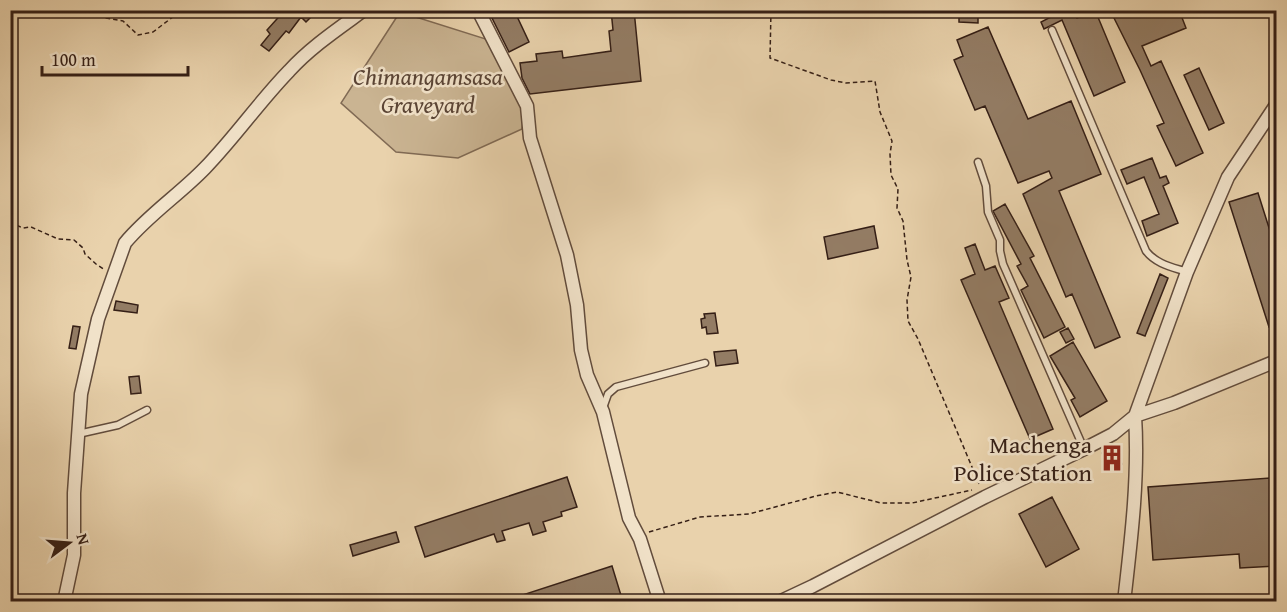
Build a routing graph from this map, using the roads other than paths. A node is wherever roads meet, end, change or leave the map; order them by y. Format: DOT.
graph roads {
  1 [pos="364,10"];
  2 [pos="478,10"];
  3 [pos="1052,30"];
  4 [pos="1276,105"];
  5 [pos="978,162"];
  6 [pos="1187,272"];
  7 [pos="1276,361"];
  8 [pos="705,363"];
  9 [pos="147,410"];
  10 [pos="603,412"];
  11 [pos="1135,416"];
  12 [pos="78,434"];
  13 [pos="1084,449"];
  14 [pos="64,602"];
  15 [pos="660,602"];
  16 [pos="779,602"];
  17 [pos="1124,602"];
  1 -- 12 [label="street"];
  2 -- 10 [label="street"];
  3 -- 6 [label="lane"];
  4 -- 6 [label="street"];
  5 -- 13 [label="lane"];
  6 -- 11 [label="street"];
  7 -- 11 [label="street"];
  8 -- 10 [label="lane"];
  9 -- 12 [label="lane"];
  10 -- 15 [label="street"];
  11 -- 13 [label="street"];
  11 -- 17 [label="street"];
  12 -- 14 [label="street"];
  13 -- 16 [label="street"];
}
